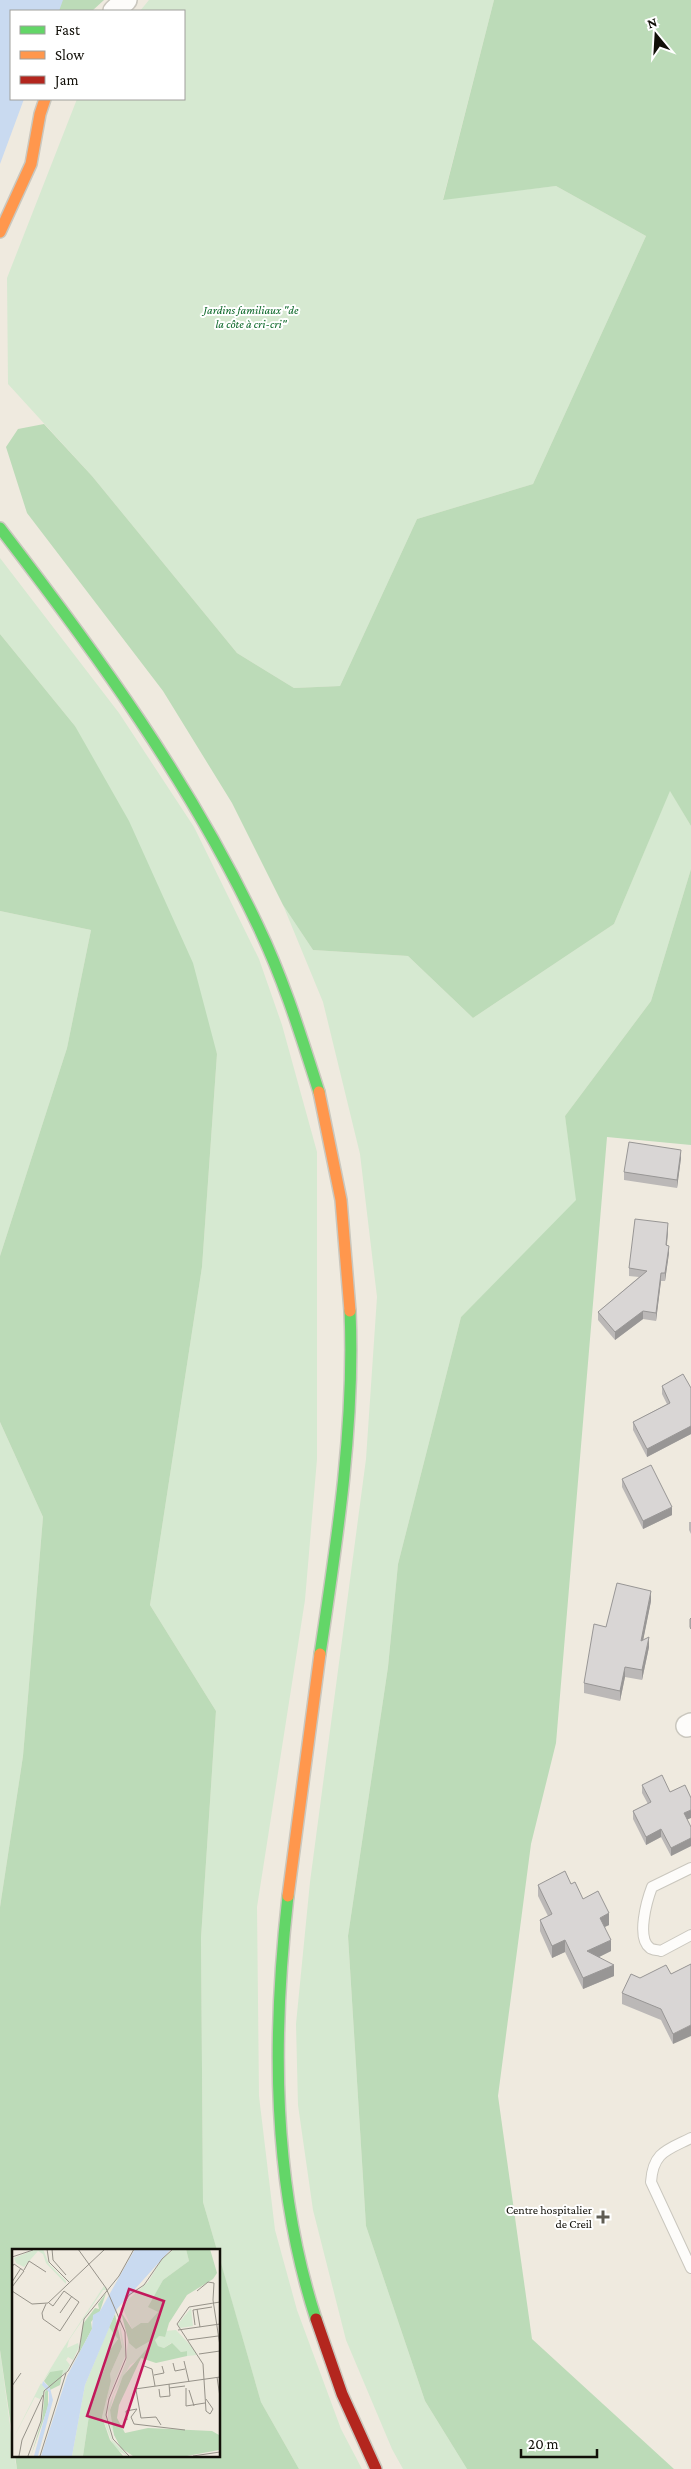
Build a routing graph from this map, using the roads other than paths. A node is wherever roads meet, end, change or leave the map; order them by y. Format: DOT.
graph roads {
  1 [pos="126,0"];
  2 [pos="115,10"];
  3 [pos="45,100"];
  4 [pos="0,232"];
  5 [pos="0,528"];
  6 [pos="691,1868"];
  7 [pos="691,1935"];
  8 [pos="691,2138"];
  9 [pos="691,2268"];
  10 [pos="376,2469"];
  1 -- 2 [label="street"];
  3 -- 4 [label="main road"];
  5 -- 10 [label="main road"];
  6 -- 7 [label="lane"];
  8 -- 9 [label="lane"];
}
